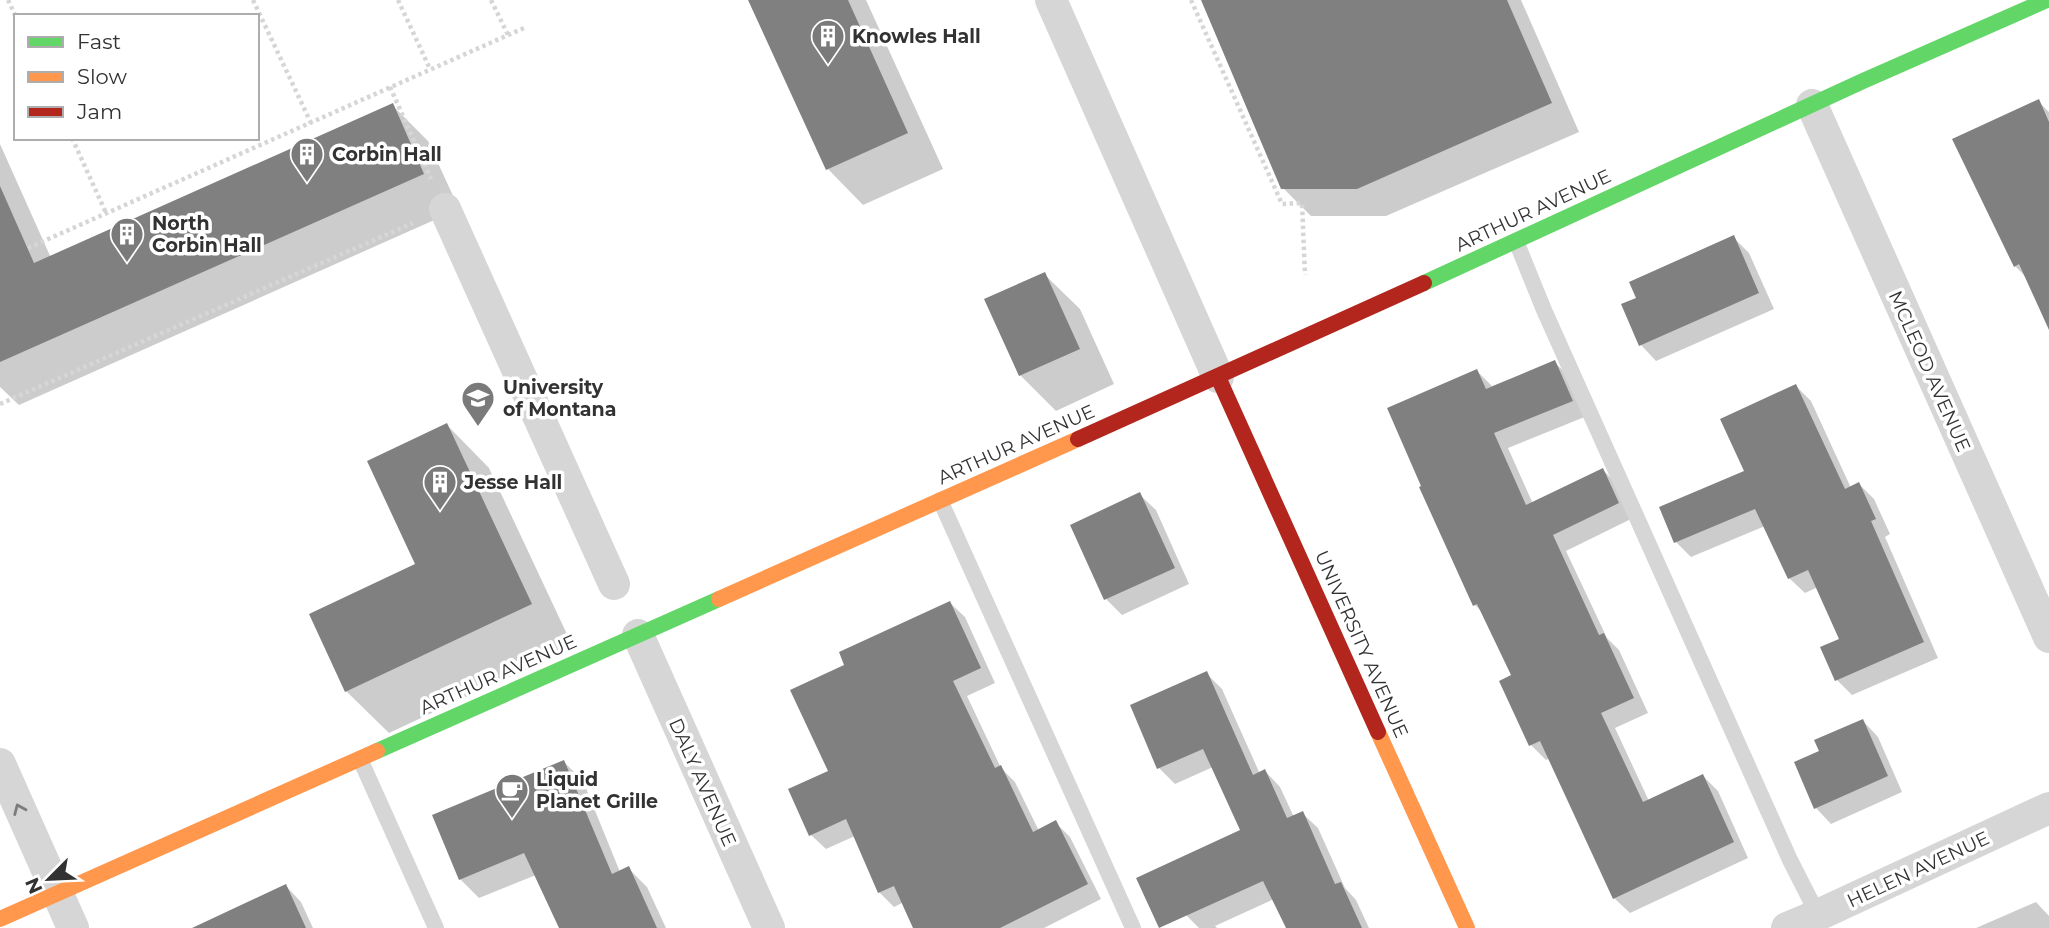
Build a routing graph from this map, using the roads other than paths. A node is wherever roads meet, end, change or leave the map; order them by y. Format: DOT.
graph roads {
  1 [pos="1051,0"];
  2 [pos="2047,0"];
  3 [pos="1812,105"];
  4 [pos="445,209"];
  5 [pos="1516,241"];
  6 [pos="1218,377"];
  7 [pos="940,500"];
  8 [pos="614,584"];
  9 [pos="638,635"];
  10 [pos="2049,637"];
  11 [pos="360,759"];
  12 [pos="0,764"];
  13 [pos="2049,808"];
  14 [pos="57,893"];
  15 [pos="0,919"];
  16 [pos="1821,922"];
  17 [pos="73,928"];
  18 [pos="436,928"];
  19 [pos="769,928"];
  20 [pos="1133,928"];
  21 [pos="1467,928"];
  22 [pos="1787,928"];
  1 -- 6 [label="street"];
  2 -- 3 [label="street, ARTHUR AVENUE"];
  3 -- 5 [label="street, ARTHUR AVENUE"];
  3 -- 10 [label="street, MCLEOD AVENUE"];
  4 -- 8 [label="street"];
  5 -- 6 [label="street, ARTHUR AVENUE"];
  5 -- 16 [label="lane"];
  6 -- 7 [label="street, ARTHUR AVENUE"];
  6 -- 21 [label="street, UNIVERSITY AVENUE"];
  7 -- 9 [label="street, ARTHUR AVENUE"];
  7 -- 20 [label="lane"];
  9 -- 11 [label="street, ARTHUR AVENUE"];
  9 -- 19 [label="street, DALY AVENUE"];
  11 -- 14 [label="street, ARTHUR AVENUE"];
  11 -- 18 [label="lane"];
  14 -- 12 [label="street, one-way"];
  13 -- 16 [label="street, HELEN AVENUE"];
  14 -- 15 [label="street, ARTHUR AVENUE"];
  14 -- 17 [label="street"];
  16 -- 22 [label="street, HELEN AVENUE"];
}
